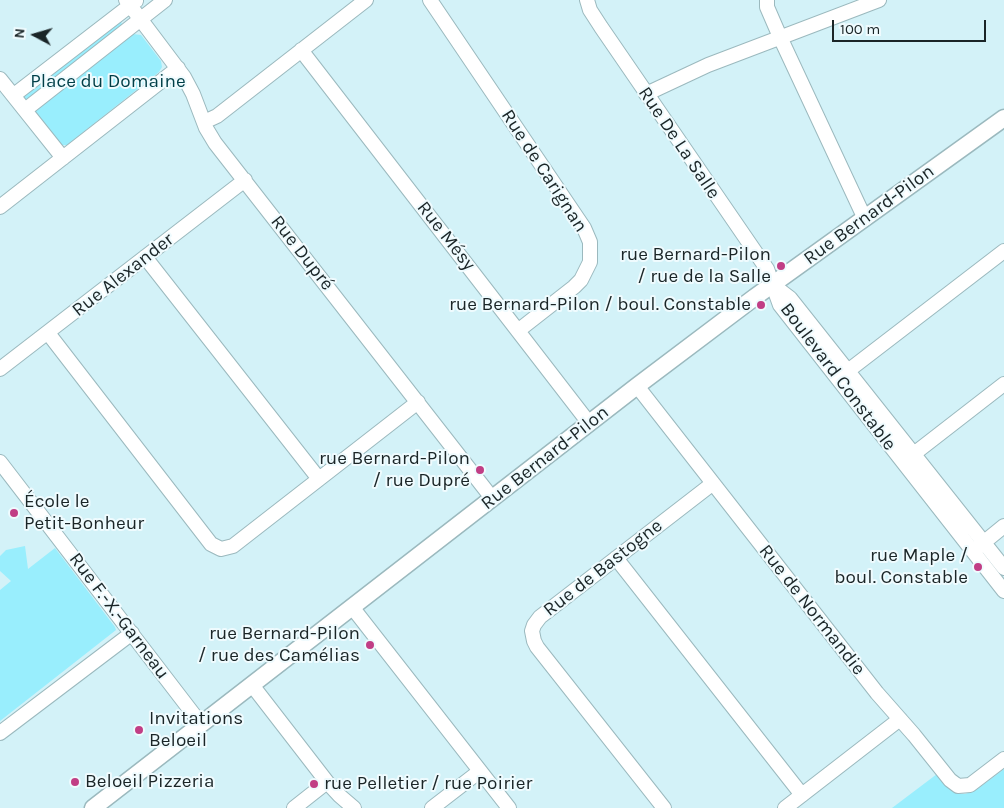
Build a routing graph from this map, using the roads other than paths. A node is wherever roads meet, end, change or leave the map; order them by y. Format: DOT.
graph roads {
  1 [pos="165,0"];
  2 [pos="366,0"];
  3 [pos="430,0"];
  4 [pos="587,0"];
  5 [pos="767,0"];
  6 [pos="879,0"];
  7 [pos="131,2"];
  8 [pos="141,19"];
  9 [pos="780,37"];
  10 [pos="301,50"];
  11 [pos="178,68"];
  12 [pos="0,80"];
  13 [pos="646,94"];
  14 [pos="14,95"];
  15 [pos="25,110"];
  16 [pos="1004,118"];
  17 [pos="204,122"];
  18 [pos="63,158"];
  19 [pos="245,180"];
  20 [pos="0,207"];
  21 [pos="865,219"];
  22 [pos="1004,251"];
  23 [pos="145,257"];
  24 [pos="773,284"];
  25 [pos="519,330"];
  26 [pos="48,333"];
  27 [pos="0,369"];
  28 [pos="843,376"];
  29 [pos="1004,384"];
  30 [pos="637,386"];
  31 [pos="418,402"];
  32 [pos="589,423"];
  33 [pos="908,458"];
  34 [pos="0,462"];
  35 [pos="319,479"];
  36 [pos="712,484"];
  37 [pos="492,498"];
  38 [pos="1004,526"];
  39 [pos="984,542"];
  40 [pos="972,551"];
  41 [pos="616,558"];
  42 [pos="1004,568"];
  43 [pos="1004,591"];
  44 [pos="352,607"];
  45 [pos="132,633"];
  46 [pos="252,685"];
  47 [pos="900,719"];
  48 [pos="201,724"];
  49 [pos="0,733"];
  50 [pos="1004,759"];
  51 [pos="480,771"];
  52 [pos="327,782"];
  53 [pos="802,795"];
  54 [pos="93,808"];
  55 [pos="294,808"];
  56 [pos="354,808"];
  57 [pos="432,808"];
  58 [pos="509,808"];
  59 [pos="664,808"];
  60 [pos="785,808"];
  1 -- 8 [label="street"];
  2 -- 10 [label="street"];
  3 -- 25 [label="street, Rue de Carignan"];
  4 -- 13 [label="street, Rue De La Salle"];
  5 -- 9 [label="street"];
  6 -- 9 [label="street"];
  7 -- 8 [label="street, Rue Dupré"];
  7 -- 14 [label="street"];
  8 -- 11 [label="street, Rue Dupré"];
  8 -- 15 [label="street"];
  9 -- 13 [label="street"];
  9 -- 21 [label="street"];
  10 -- 17 [label="street"];
  10 -- 25 [label="street, Rue Mésy"];
  11 -- 17 [label="street, Rue Dupré"];
  11 -- 18 [label="street"];
  12 -- 14 [label="street"];
  13 -- 24 [label="street, Rue De La Salle"];
  14 -- 15 [label="street"];
  15 -- 18 [label="street"];
  16 -- 21 [label="main road, Rue Bernard-Pilon"];
  17 -- 19 [label="street, Rue Dupré"];
  18 -- 20 [label="street"];
  19 -- 23 [label="street, Rue Alexander"];
  19 -- 31 [label="street, Rue Dupré"];
  21 -- 24 [label="main road, Rue Bernard-Pilon"];
  22 -- 28 [label="street"];
  23 -- 26 [label="street, Rue Alexander"];
  23 -- 35 [label="street"];
  24 -- 28 [label="street, Boulevard Constable"];
  24 -- 30 [label="main road, Rue Bernard-Pilon"];
  25 -- 32 [label="street, Rue Mésy"];
  26 -- 27 [label="street, Rue Alexander"];
  26 -- 35 [label="street"];
  28 -- 33 [label="street, Boulevard Constable"];
  29 -- 33 [label="street"];
  30 -- 32 [label="main road, Rue Bernard-Pilon"];
  30 -- 36 [label="street, Rue de Normandie"];
  31 -- 35 [label="street"];
  31 -- 37 [label="street, Rue Dupré"];
  32 -- 37 [label="main road, Rue Bernard-Pilon"];
  33 -- 39 [label="street, Boulevard Constable"];
  33 -- 40 [label="street, Boulevard Constable"];
  34 -- 45 [label="street, Rue F.-X.-Garneau"];
  36 -- 41 [label="street, Rue de Bastogne"];
  36 -- 47 [label="street, Rue de Normandie"];
  37 -- 44 [label="main road, Rue Bernard-Pilon"];
  38 -- 39 [label="street"];
  39 -- 40 [label="street"];
  39 -- 42 [label="street, Boulevard Constable"];
  40 -- 43 [label="street, Boulevard Constable"];
  41 -- 53 [label="street"];
  41 -- 59 [label="street, Rue de Bastogne"];
  44 -- 46 [label="main road, Rue Bernard-Pilon"];
  44 -- 51 [label="street"];
  45 -- 48 [label="street, Rue F.-X.-Garneau"];
  45 -- 49 [label="street"];
  46 -- 48 [label="main road, Rue Bernard-Pilon"];
  46 -- 52 [label="street"];
  47 -- 50 [label="street, Rue de Normandie"];
  47 -- 53 [label="street"];
  48 -- 54 [label="main road, Rue Bernard-Pilon"];
  51 -- 57 [label="street"];
  51 -- 58 [label="street"];
  52 -- 55 [label="street"];
  52 -- 56 [label="street"];
  53 -- 60 [label="street"];
}
